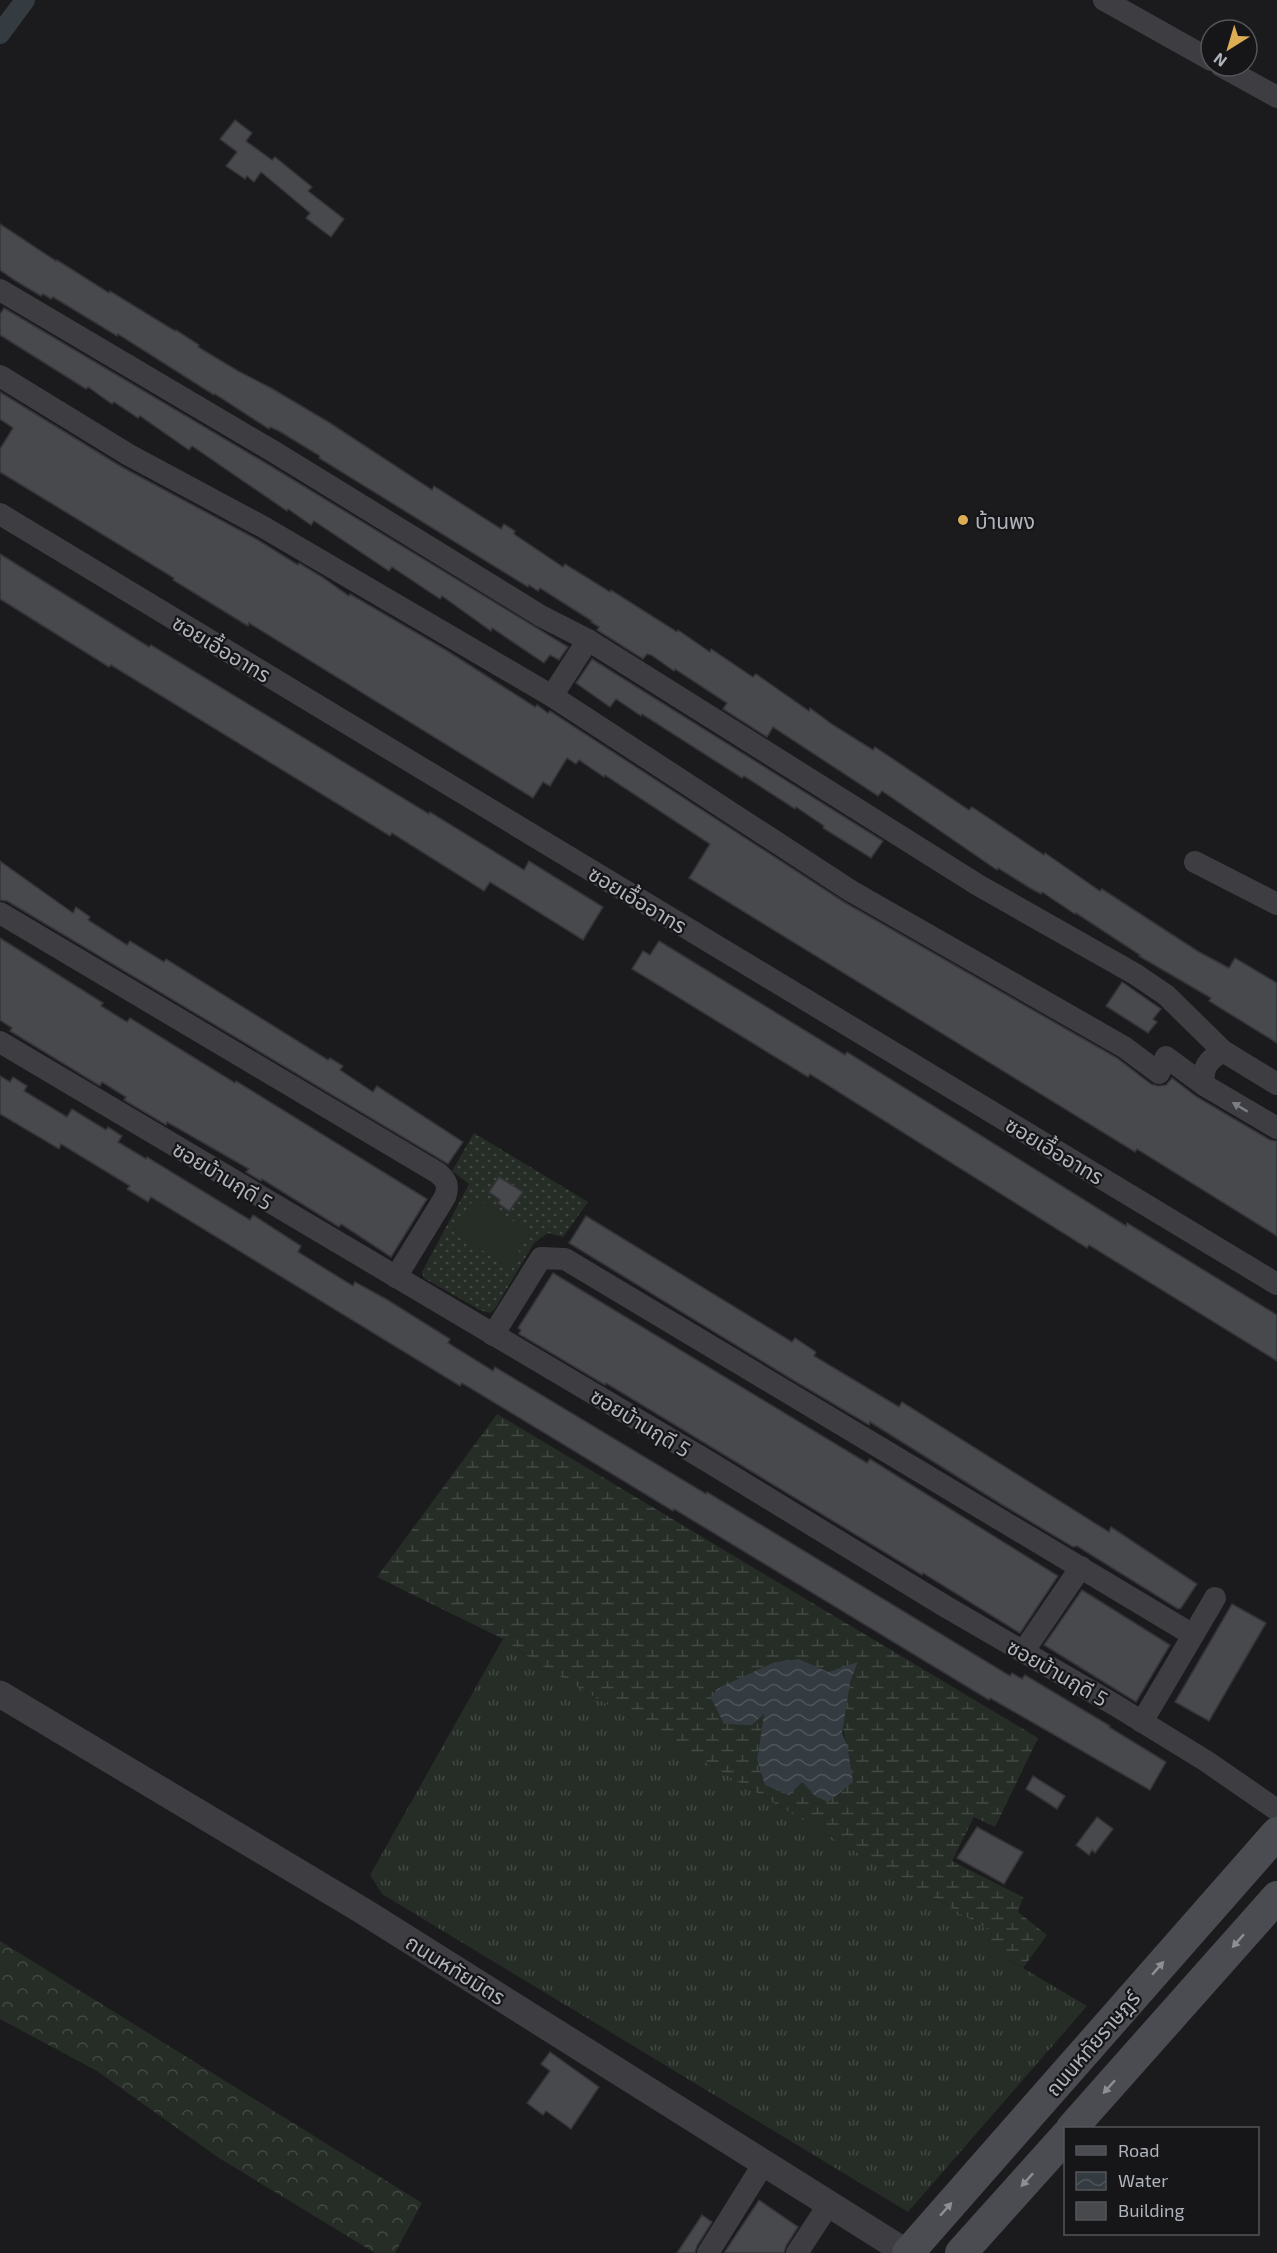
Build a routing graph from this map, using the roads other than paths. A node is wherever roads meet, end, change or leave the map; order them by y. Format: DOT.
graph roads {
  1 [pos="1104,0"];
  2 [pos="1199,53"];
  3 [pos="1243,78"];
  4 [pos="1277,97"];
  5 [pos="0,290"];
  6 [pos="0,376"];
  7 [pos="0,514"];
  8 [pos="588,640"];
  9 [pos="552,696"];
  10 [pos="1195,862"];
  11 [pos="1277,904"];
  12 [pos="0,913"];
  13 [pos="0,1042"];
  14 [pos="1223,1051"];
  15 [pos="1277,1084"];
  16 [pos="1204,1085"];
  17 [pos="1277,1128"];
  18 [pos="396,1277"];
  19 [pos="1277,1284"];
  20 [pos="494,1335"];
  21 [pos="1081,1567"];
  22 [pos="1215,1598"];
  23 [pos="1193,1635"];
  24 [pos="1023,1652"];
  25 [pos="0,1694"];
  26 [pos="1142,1722"];
  27 [pos="1277,1810"];
  28 [pos="1277,1833"];
  29 [pos="1277,1897"];
  30 [pos="1073,2127"];
  31 [pos="1064,2137"];
  32 [pos="764,2163"];
  33 [pos="829,2204"];
  34 [pos="708,2253"];
  35 [pos="797,2253"];
  36 [pos="907,2253"];
  37 [pos="962,2253"];
  1 -- 2 [label="street"];
  3 -- 4 [label="street"];
  5 -- 8 [label="street"];
  6 -- 9 [label="street"];
  7 -- 19 [label="street, ซอยเอื้ออาทร"];
  8 -- 9 [label="street"];
  8 -- 14 [label="street"];
  9 -- 16 [label="street"];
  10 -- 11 [label="street"];
  12 -- 18 [label="street"];
  13 -- 18 [label="street, ซอยบ้านฤดี 5"];
  14 -- 15 [label="street"];
  14 -- 16 [label="street"];
  17 -- 16 [label="street, one-way"];
  18 -- 20 [label="street, ซอยบ้านฤดี 5"];
  20 -- 21 [label="street"];
  20 -- 24 [label="street, ซอยบ้านฤดี 5"];
  21 -- 23 [label="street"];
  21 -- 24 [label="street"];
  22 -- 23 [label="street"];
  23 -- 26 [label="street"];
  24 -- 26 [label="street, ซอยบ้านฤดี 5"];
  25 -- 32 [label="street, ถนนหทัยมิตร"];
  26 -- 27 [label="street, ซอยบ้านฤดี 5"];
  36 -- 28 [label="main road, ถนนหทัยราษฎร์, one-way"];
  29 -- 30 [label="main road, ถนนหทัยราษฎร์, one-way"];
  31 -- 37 [label="main road, one-way"];
  32 -- 33 [label="street, ถนนหทัยมิตร"];
  32 -- 34 [label="street"];
  33 -- 35 [label="street"];
  33 -- 36 [label="street, ถนนหทัยมิตร"];
}
